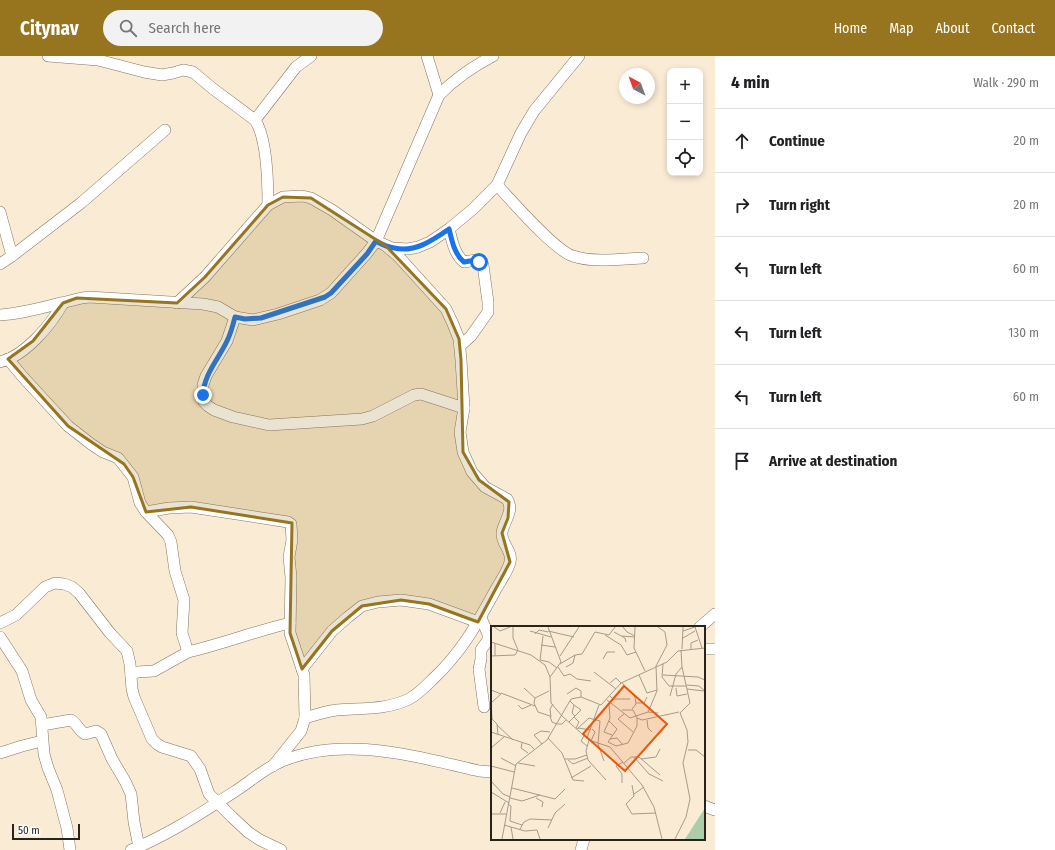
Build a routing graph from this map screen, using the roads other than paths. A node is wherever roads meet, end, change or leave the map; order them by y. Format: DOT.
graph roads {
  1 [pos="48,56"];
  2 [pos="311,56"];
  3 [pos="427,56"];
  4 [pos="493,56"];
  5 [pos="579,56"];
  6 [pos="439,96"];
  7 [pos="255,120"];
  8 [pos="165,130"];
  9 [pos="497,185"];
  10 [pos="268,205"];
  11 [pos="0,212"];
  12 [pos="449,229"];
  13 [pos="381,244"];
  14 [pos="12,256"];
  15 [pos="643,258"];
  16 [pos="0,264"];
  17 [pos="63,303"];
  18 [pos="177,303"];
  19 [pos="0,315"];
  20 [pos="235,317"];
  21 [pos="460,346"];
  22 [pos="4,361"];
  23 [pos="464,408"];
  24 [pos="146,512"];
  25 [pos="715,614"];
  26 [pos="479,620"];
  27 [pos="0,623"];
  28 [pos="290,623"];
  29 [pos="701,626"];
  30 [pos="0,637"];
  31 [pos="188,652"];
  32 [pos="302,669"];
  33 [pos="131,675"];
  34 [pos="484,708"];
  35 [pos="305,718"];
  36 [pos="42,725"];
  37 [pos="42,741"];
  38 [pos="0,753"];
  39 [pos="273,766"];
  40 [pos="491,772"];
  41 [pos="218,802"];
  42 [pos="705,806"];
  43 [pos="715,810"];
  44 [pos="584,840"];
  45 [pos="135,848"];
  46 [pos="70,850"];
  47 [pos="281,850"];
  48 [pos="581,850"];
  1 -- 7 [label="street"];
  2 -- 7 [label="street"];
  3 -- 6 [label="street"];
  4 -- 6 [label="street"];
  5 -- 9 [label="street"];
  6 -- 13 [label="street"];
  7 -- 10 [label="street"];
  8 -- 14 [label="street"];
  9 -- 12 [label="street"];
  9 -- 15 [label="street"];
  10 -- 13 [label="street"];
  10 -- 18 [label="street"];
  11 -- 14 [label="street"];
  12 -- 13 [label="street"];
  12 -- 21 [label="street"];
  13 -- 20 [label="street"];
  13 -- 21 [label="street"];
  14 -- 16 [label="street"];
  17 -- 18 [label="street"];
  17 -- 19 [label="street"];
  17 -- 22 [label="street"];
  18 -- 20 [label="street"];
  20 -- 23 [label="street"];
  21 -- 23 [label="street"];
  22 -- 24 [label="street"];
  23 -- 26 [label="street"];
  24 -- 28 [label="street"];
  24 -- 31 [label="street"];
  25 -- 29 [label="street"];
  26 -- 32 [label="street"];
  26 -- 34 [label="street"];
  26 -- 35 [label="street"];
  27 -- 33 [label="street"];
  28 -- 31 [label="street"];
  28 -- 32 [label="street"];
  30 -- 36 [label="street"];
  31 -- 33 [label="street"];
  32 -- 35 [label="street"];
  33 -- 41 [label="street"];
  35 -- 39 [label="street"];
  36 -- 37 [label="street"];
  36 -- 45 [label="street"];
  37 -- 38 [label="street"];
  37 -- 46 [label="street"];
  39 -- 40 [label="street"];
  39 -- 41 [label="street"];
  41 -- 45 [label="street"];
  41 -- 47 [label="street"];
  42 -- 43 [label="street"];
  44 -- 48 [label="street"];
}
